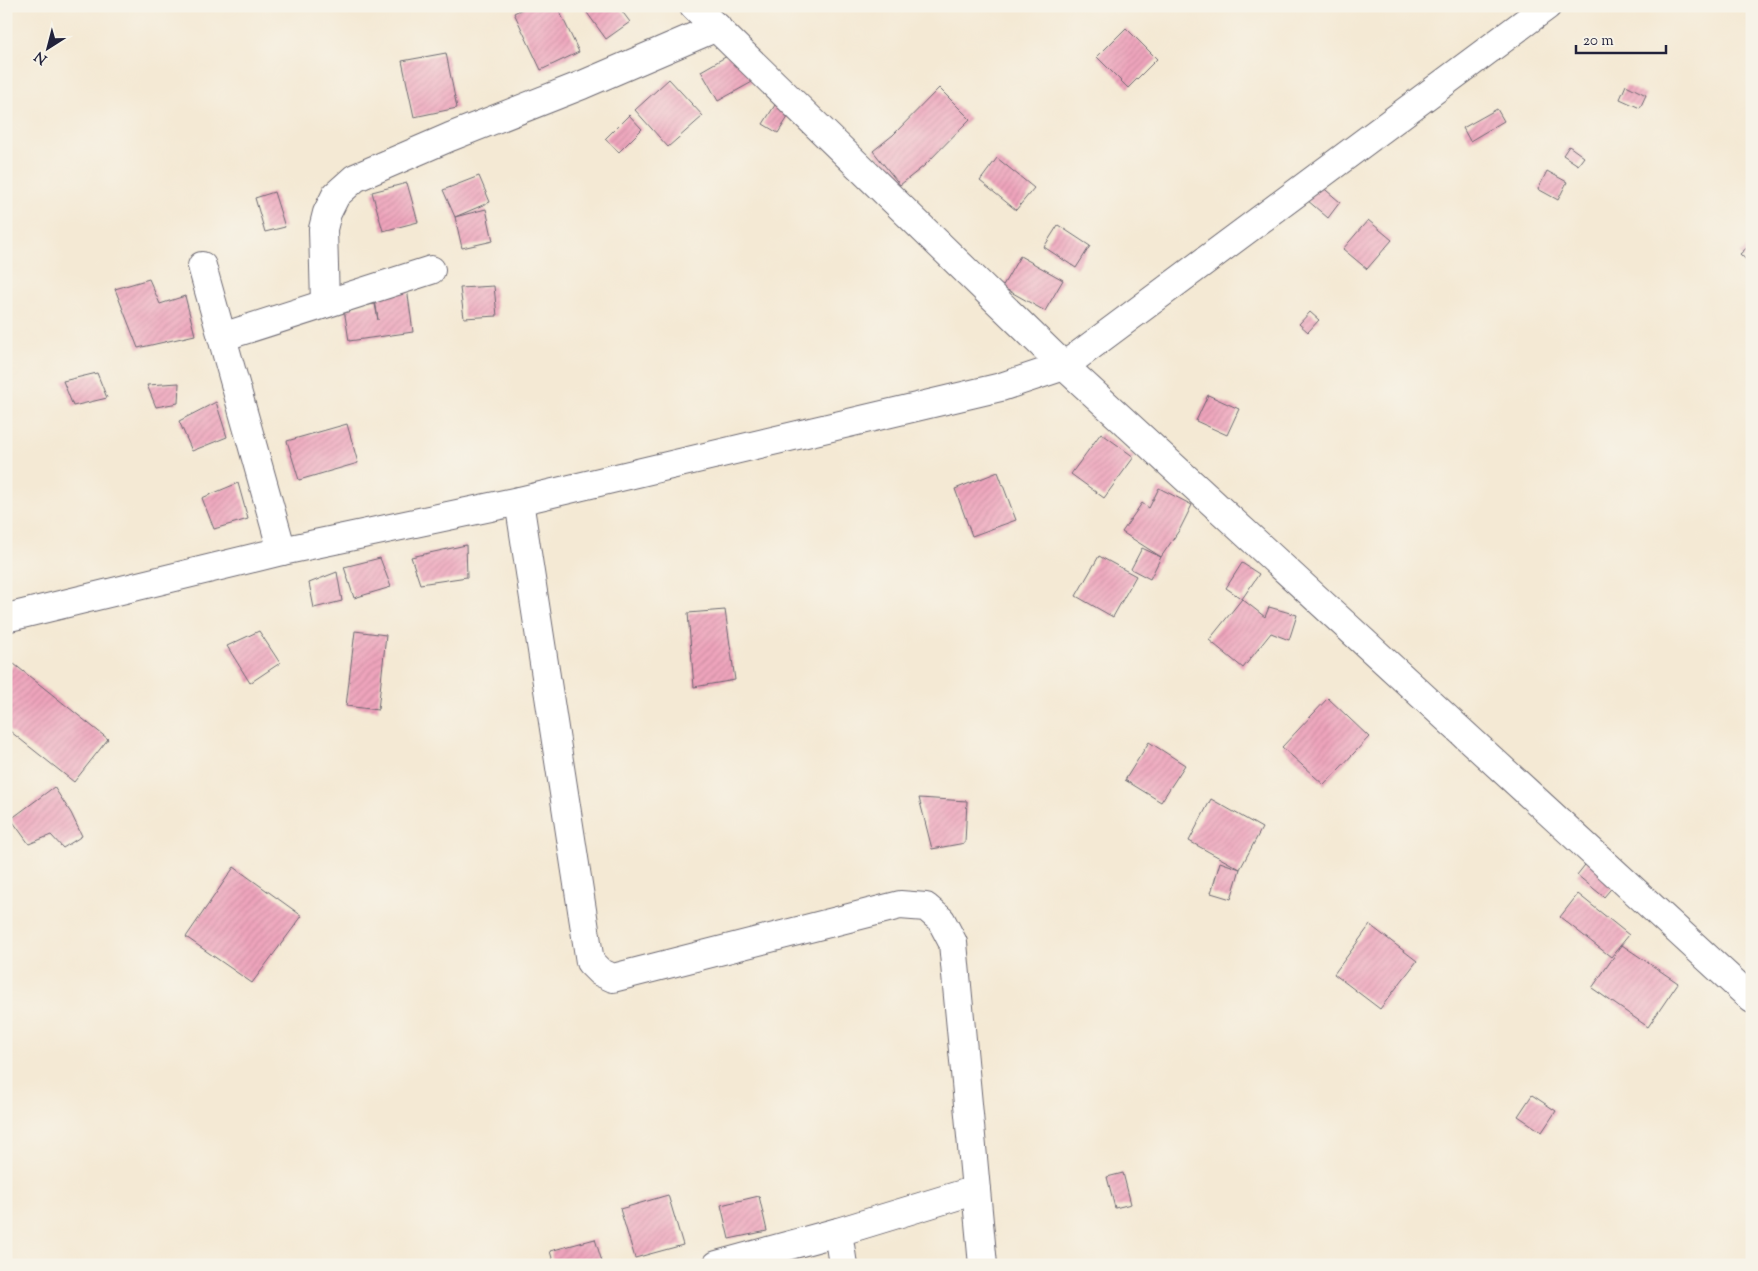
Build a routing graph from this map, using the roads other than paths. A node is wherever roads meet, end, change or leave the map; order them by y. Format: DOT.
graph roads {
  1 [pos="694,6"];
  2 [pos="1546,6"];
  3 [pos="717,27"];
  4 [pos="202,266"];
  5 [pos="431,270"];
  6 [pos="325,303"];
  7 [pos="222,337"];
  8 [pos="1064,366"];
  9 [pos="519,501"];
  10 [pos="282,551"];
  11 [pos="6,618"];
  12 [pos="1752,999"];
  13 [pos="976,1190"];
  14 [pos="838,1232"];
  15 [pos="718,1265"];
  16 [pos="843,1265"];
  17 [pos="983,1265"];
  1 -- 3 [label="street"];
  2 -- 8 [label="street"];
  3 -- 6 [label="street"];
  3 -- 8 [label="street"];
  4 -- 7 [label="street"];
  5 -- 6 [label="street"];
  6 -- 7 [label="street"];
  7 -- 10 [label="street"];
  8 -- 9 [label="street"];
  8 -- 12 [label="street"];
  9 -- 10 [label="street"];
  9 -- 13 [label="street"];
  10 -- 11 [label="street"];
  13 -- 14 [label="street"];
  13 -- 17 [label="street"];
  14 -- 15 [label="street"];
  14 -- 16 [label="street"];
}
